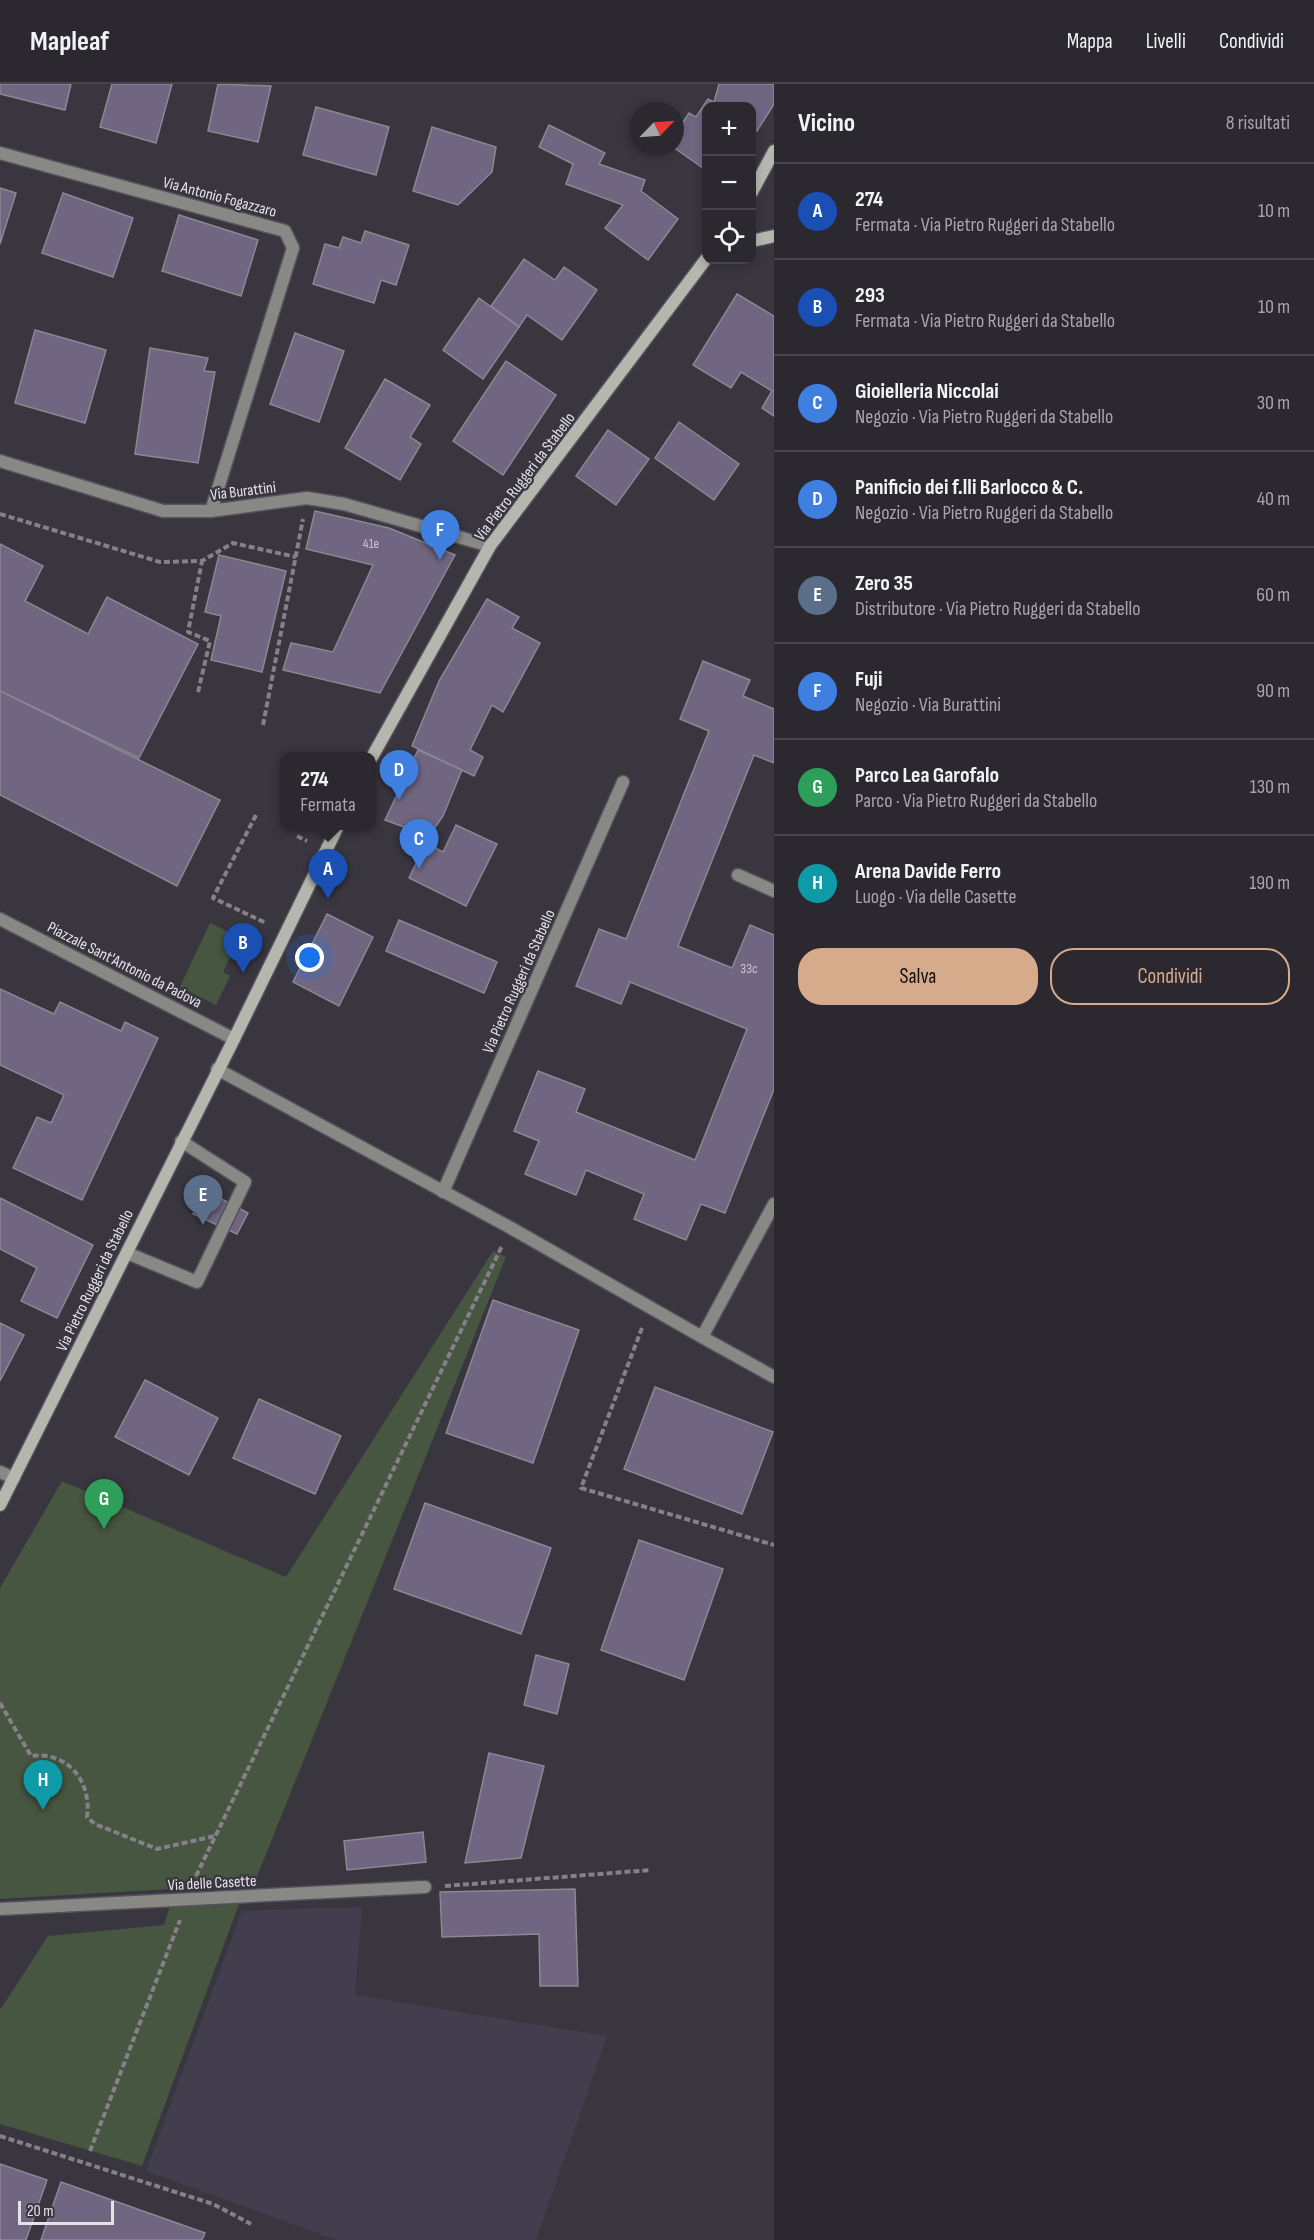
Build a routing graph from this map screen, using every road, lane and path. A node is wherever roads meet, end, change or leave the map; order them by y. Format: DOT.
graph roads {
  1 [pos="774,151"];
  2 [pos="0,153"];
  3 [pos="756,185"];
  4 [pos="774,236"];
  5 [pos="756,241"];
  6 [pos="702,264"];
  7 [pos="0,461"];
  8 [pos="308,498"];
  9 [pos="211,511"];
  10 [pos="0,514"];
  11 [pos="490,546"];
  12 [pos="296,557"];
  13 [pos="202,561"];
  14 [pos="198,692"];
  15 [pos="263,725"];
  16 [pos="375,752"];
  17 [pos="623,782"];
  18 [pos="256,815"];
  19 [pos="336,830"];
  20 [pos="738,875"];
  21 [pos="774,891"];
  22 [pos="0,919"];
  23 [pos="284,933"];
  24 [pos="234,1039"];
  25 [pos="217,1069"];
  26 [pos="181,1141"];
  27 [pos="443,1192"];
  28 [pos="774,1204"];
  29 [pos="127,1253"];
  30 [pos="499,1254"];
  31 [pos="649,1308"];
  32 [pos="702,1337"];
  33 [pos="774,1377"];
  34 [pos="0,1472"];
  35 [pos="14,1478"];
  36 [pos="0,1505"];
  37 [pos="774,1545"];
  38 [pos="0,1703"];
  39 [pos="216,1836"];
  40 [pos="651,1870"];
  41 [pos="196,1877"];
  42 [pos="425,1887"];
  43 [pos="0,1909"];
  44 [pos="181,1917"];
  45 [pos="0,2136"];
  46 [pos="90,2151"];
  47 [pos="251,2224"];
  1 -- 3 [label="street"];
  2 -- 9 [label="street, Via Antonio Fogazzaro"];
  4 -- 5 [label="street"];
  6 -- 11 [label="street, Via Pietro Ruggeri da Stabello"];
  7 -- 9 [label="street, Via Burattini"];
  8 -- 9 [label="street, Via Burattini"];
  8 -- 11 [label="street, Via Burattini"];
  8 -- 12 [label="path"];
  10 -- 13 [label="path"];
  11 -- 16 [label="street, Via Pietro Ruggeri da Stabello"];
  12 -- 13 [label="path"];
  12 -- 15 [label="path"];
  13 -- 14 [label="path"];
  17 -- 27 [label="street, Via Pietro Ruggeri da Stabello"];
  18 -- 23 [label="path"];
  19 -- 23 [label="street, Via Pietro Ruggeri da Stabello"];
  20 -- 21 [label="street"];
  22 -- 24 [label="street, Piazzale Sant'Antonio da Padova"];
  23 -- 24 [label="street, Via Pietro Ruggeri da Stabello"];
  24 -- 25 [label="street, Via Pietro Ruggeri da Stabello"];
  25 -- 26 [label="street, Via Pietro Ruggeri da Stabello"];
  25 -- 27 [label="street"];
  26 -- 29 [label="street, Via Pietro Ruggeri da Stabello"];
  26 -- 29 [label="street"];
  27 -- 31 [label="street"];
  28 -- 32 [label="street"];
  29 -- 35 [label="street, Via Pietro Ruggeri da Stabello"];
  30 -- 39 [label="path"];
  31 -- 32 [label="street"];
  31 -- 37 [label="path"];
  32 -- 33 [label="street"];
  34 -- 35 [label="street"];
  35 -- 36 [label="street, Via Pietro Ruggeri da Stabello"];
  38 -- 39 [label="path"];
  39 -- 41 [label="path"];
  40 -- 42 [label="path"];
  42 -- 43 [label="street, Via delle Casette"];
  44 -- 46 [label="path"];
  45 -- 47 [label="path"];
}
